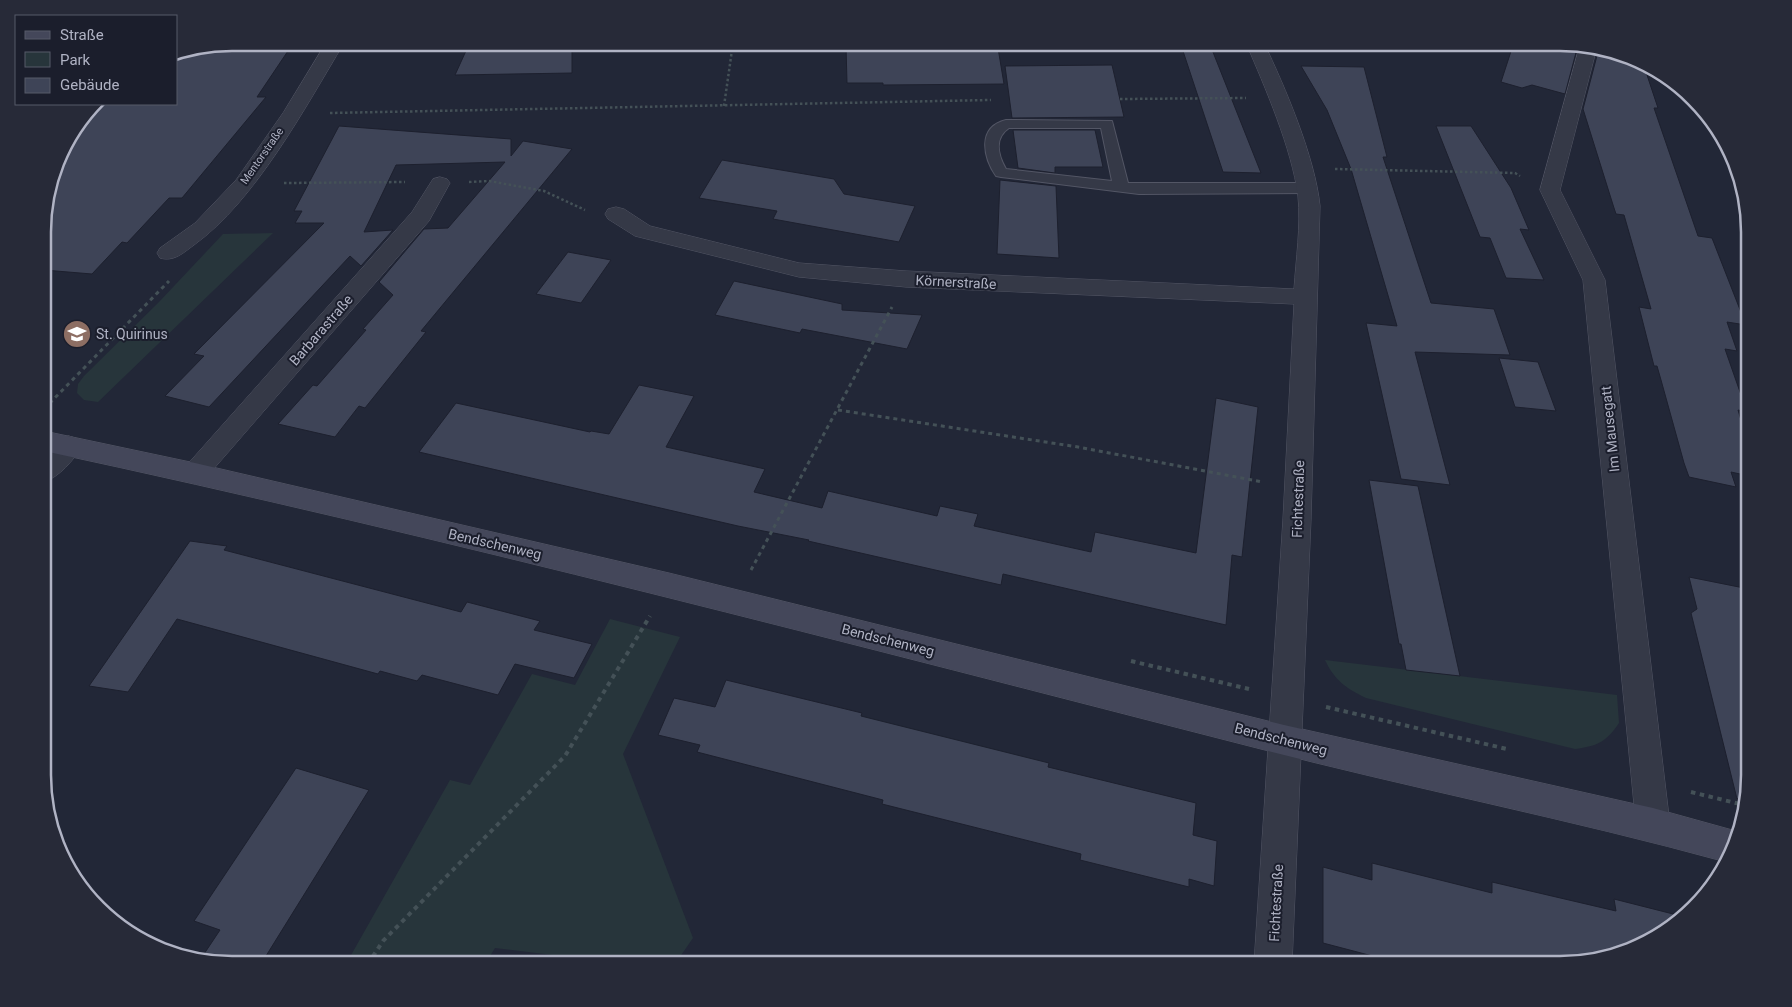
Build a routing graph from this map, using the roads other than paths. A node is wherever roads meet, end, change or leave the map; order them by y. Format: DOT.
graph roads {
  1 [pos="330,51"];
  2 [pos="1260,51"];
  3 [pos="1586,54"];
  4 [pos="1305,178"];
  5 [pos="440,183"];
  6 [pos="1120,186"];
  7 [pos="616,214"];
  8 [pos="168,254"];
  9 [pos="1307,298"];
  10 [pos="57,444"];
  11 [pos="51,457"];
  12 [pos="195,473"];
  13 [pos="1284,740"];
  14 [pos="1653,825"];
  15 [pos="1727,845"];
  16 [pos="1273,956"];
  1 -- 8 [label="street, Mentorstraße"];
  2 -- 4 [label="street, Fichtestraße"];
  3 -- 14 [label="street, Im Mausegatt"];
  4 -- 6 [label="lane"];
  4 -- 9 [label="street, Fichtestraße"];
  5 -- 12 [label="street, Barbarastraße"];
  6 -- 6 [label="lane"];
  7 -- 9 [label="street, Körnerstraße"];
  9 -- 13 [label="street, Fichtestraße"];
  10 -- 11 [label="street"];
  10 -- 12 [label="street, Bendschenweg"];
  12 -- 13 [label="street, Bendschenweg"];
  13 -- 14 [label="street, Bendschenweg"];
  13 -- 16 [label="street, Fichtestraße"];
  14 -- 15 [label="street, Bendschenweg"];
}
